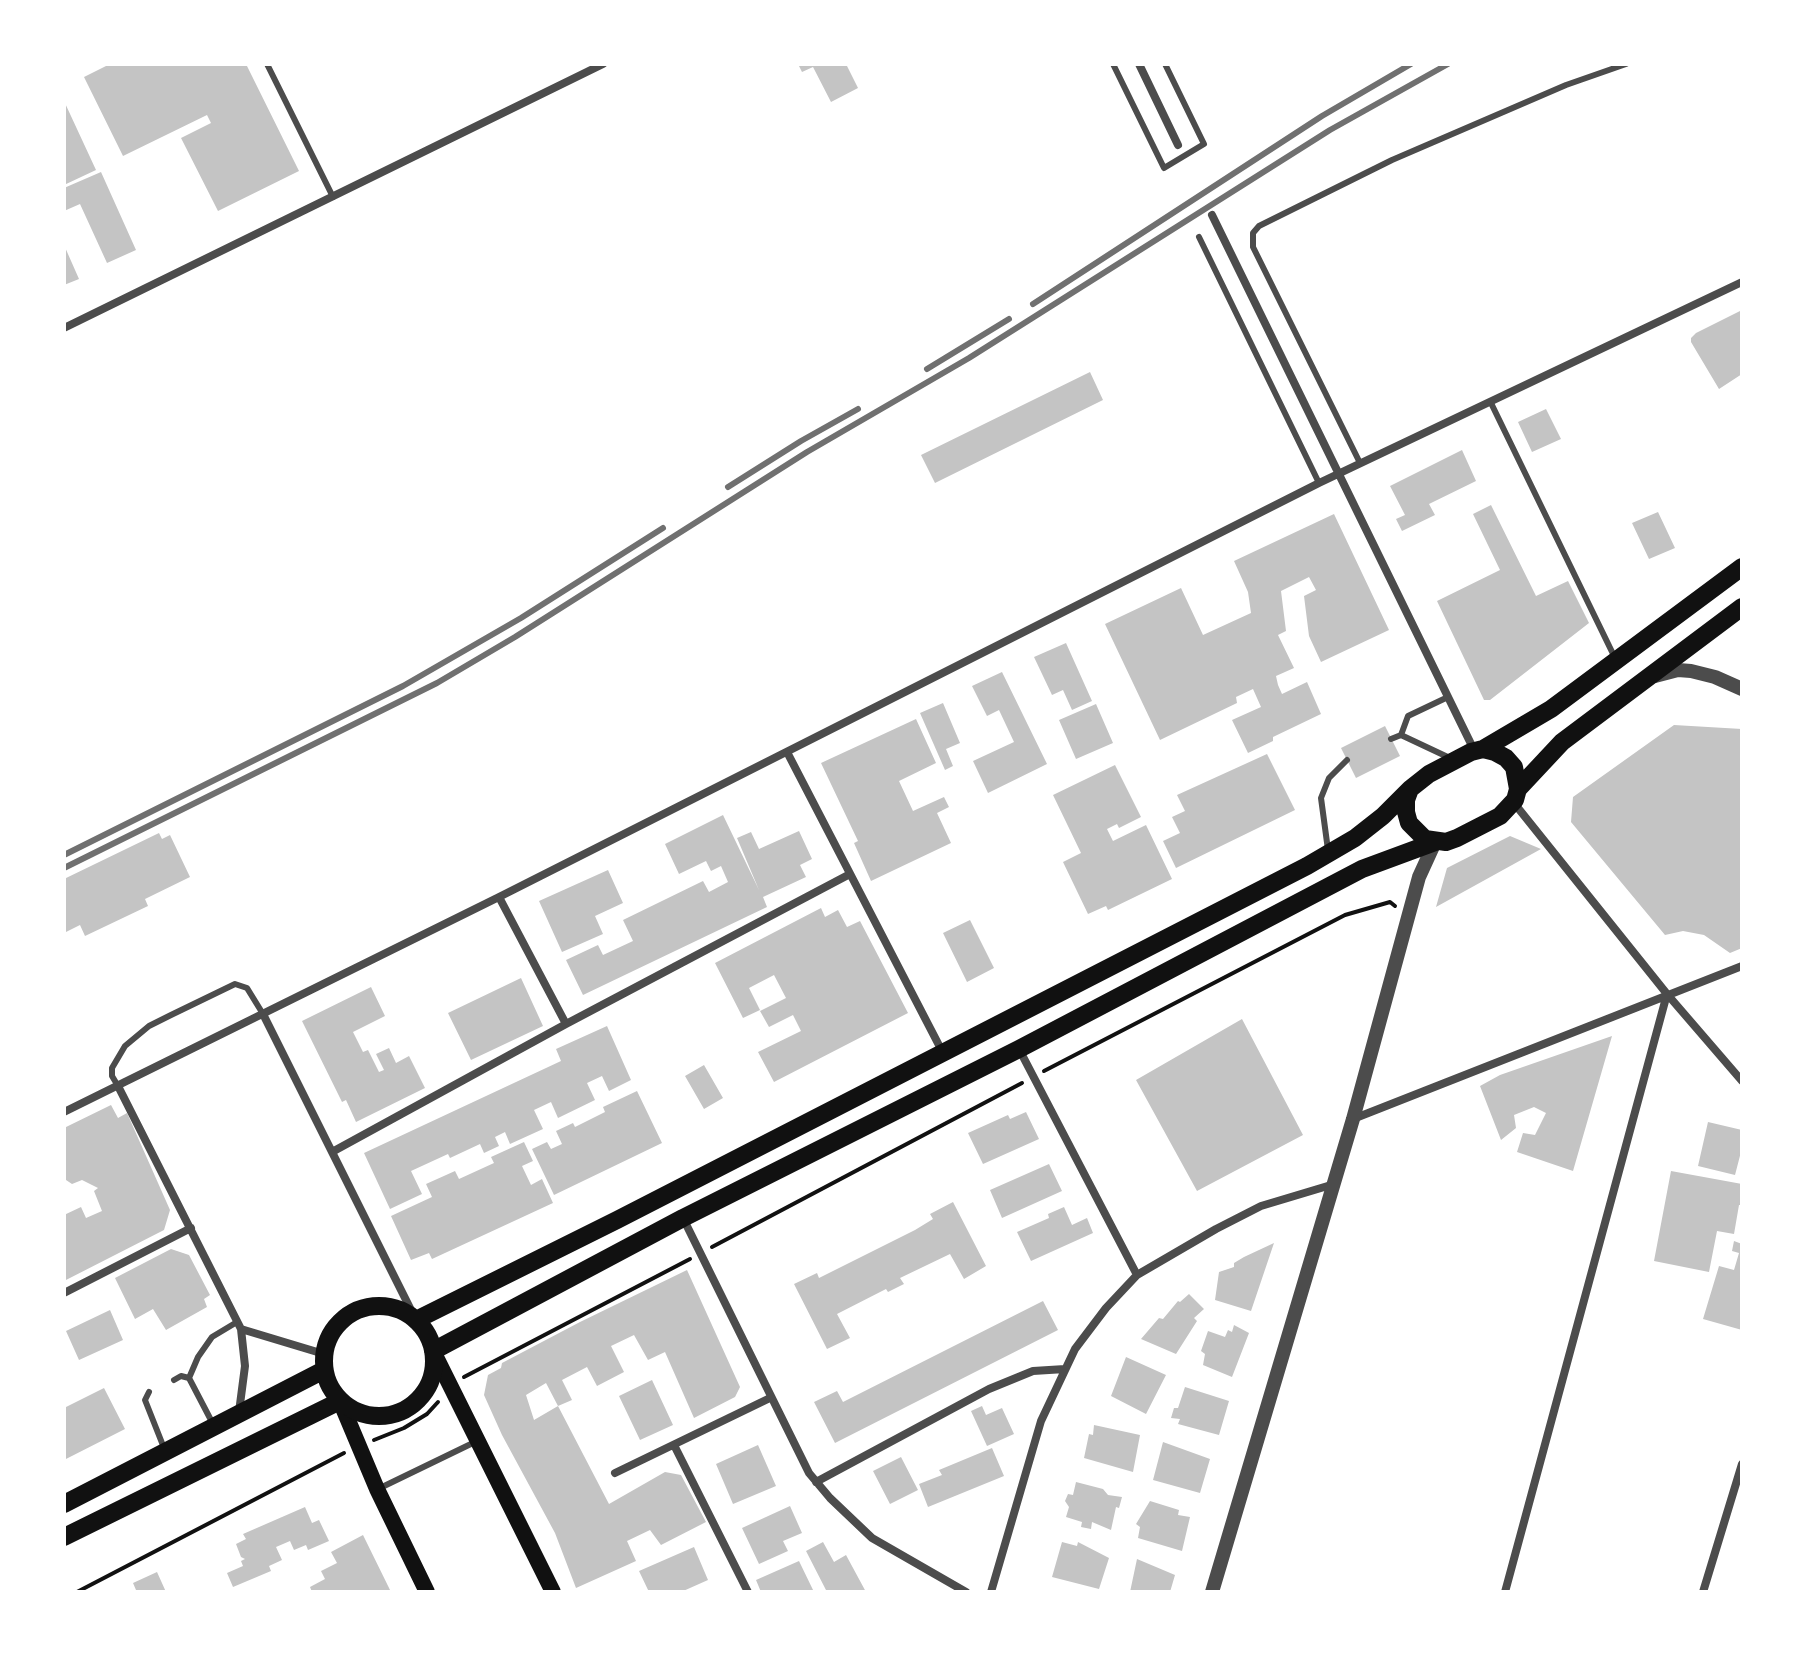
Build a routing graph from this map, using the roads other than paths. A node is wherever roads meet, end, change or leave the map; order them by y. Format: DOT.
graph roads {
  1 [pos="267,64"];
  2 [pos="603,64"];
  3 [pos="1113,64"];
  4 [pos="1139,64"];
  5 [pos="1165,64"];
  6 [pos="1626,64"];
  7 [pos="1178,145"];
  8 [pos="334,197"];
  9 [pos="1212,215"];
  10 [pos="1199,237"];
  11 [pos="1742,282"];
  12 [pos="64,328"];
  13 [pos="1491,403"];
  14 [pos="1360,463"];
  15 [pos="1340,473"];
  16 [pos="1319,483"];
  17 [pos="1742,567"];
  18 [pos="1742,607"];
  19 [pos="1617,661"];
  20 [pos="1650,677"];
  21 [pos="1742,689"];
  22 [pos="1448,697"];
  23 [pos="1401,735"];
  24 [pos="1391,739"];
  25 [pos="1479,750"];
  26 [pos="787,752"];
  27 [pos="1347,760"];
  28 [pos="1455,760"];
  29 [pos="1410,789"];
  30 [pos="1516,796"];
  31 [pos="1435,842"];
  32 [pos="1329,853"];
  33 [pos="850,874"];
  34 [pos="499,897"];
  35 [pos="1742,966"];
  36 [pos="1667,994"];
  37 [pos="263,1014"];
  38 [pos="566,1024"];
  39 [pos="1019,1049"];
  40 [pos="943,1053"];
  41 [pos="1742,1081"];
  42 [pos="118,1086"];
  43 [pos="64,1112"];
  44 [pos="1353,1119"];
  45 [pos="332,1152"];
  46 [pos="1331,1185"];
  47 [pos="683,1218"];
  48 [pos="191,1228"];
  49 [pos="1137,1275"];
  50 [pos="64,1293"];
  51 [pos="416,1320"];
  52 [pos="239,1326"];
  53 [pos="433,1351"];
  54 [pos="324,1362"];
  55 [pos="1065,1369"];
  56 [pos="189,1378"];
  57 [pos="174,1380"];
  58 [pos="149,1392"];
  59 [pos="770,1398"];
  60 [pos="340,1401"];
  61 [pos="238,1416"];
  62 [pos="215,1428"];
  63 [pos="478,1441"];
  64 [pos="674,1445"];
  65 [pos="166,1452"];
  66 [pos="1742,1464"];
  67 [pos="615,1473"];
  68 [pos="816,1482"];
  69 [pos="377,1489"];
  70 [pos="64,1504"];
  71 [pos="64,1537"];
  72 [pos="427,1592"];
  73 [pos="553,1592"];
  74 [pos="748,1592"];
  75 [pos="966,1592"];
  76 [pos="991,1592"];
  77 [pos="1212,1592"];
  78 [pos="1505,1592"];
  79 [pos="1703,1592"];
  1 -- 8 [label="lane"];
  2 -- 8 [label="street"];
  3 -- 5 [label="lane"];
  4 -- 7 [label="street"];
  6 -- 14 [label="lane"];
  8 -- 12 [label="street"];
  9 -- 15 [label="street"];
  10 -- 16 [label="lane"];
  11 -- 13 [label="street"];
  13 -- 14 [label="street"];
  13 -- 19 [label="lane"];
  14 -- 15 [label="street"];
  15 -- 16 [label="street"];
  15 -- 22 [label="street"];
  16 -- 26 [label="street"];
  17 -- 19 [label="main road"];
  18 -- 20 [label="main road"];
  19 -- 25 [label="main road"];
  20 -- 21 [label="street"];
  20 -- 30 [label="main road"];
  22 -- 23 [label="lane"];
  22 -- 25 [label="street"];
  23 -- 24 [label="lane"];
  23 -- 28 [label="lane"];
  25 -- 28 [label="main road"];
  25 -- 30 [label="main road"];
  26 -- 33 [label="street"];
  26 -- 34 [label="street"];
  27 -- 32 [label="lane"];
  28 -- 29 [label="main road"];
  29 -- 31 [label="main road"];
  29 -- 32 [label="main road"];
  30 -- 31 [label="main road"];
  30 -- 36 [label="street"];
  31 -- 39 [label="main road"];
  31 -- 44 [label="street"];
  32 -- 40 [label="main road"];
  33 -- 38 [label="street"];
  33 -- 40 [label="street"];
  34 -- 37 [label="street"];
  34 -- 38 [label="street"];
  35 -- 36 [label="street"];
  36 -- 41 [label="street"];
  36 -- 44 [label="street"];
  36 -- 78 [label="street"];
  37 -- 42 [label="street"];
  37 -- 42 [label="lane"];
  37 -- 45 [label="street"];
  38 -- 45 [label="street"];
  39 -- 47 [label="main road"];
  39 -- 49 [label="street"];
  40 -- 51 [label="main road"];
  42 -- 43 [label="street"];
  42 -- 48 [label="street"];
  44 -- 46 [label="street"];
  45 -- 51 [label="street"];
  46 -- 49 [label="street"];
  46 -- 77 [label="street"];
  47 -- 53 [label="main road"];
  47 -- 59 [label="street"];
  48 -- 50 [label="street"];
  48 -- 52 [label="street"];
  49 -- 55 [label="street"];
  51 -- 53 [label="main road"];
  51 -- 54 [label="main road"];
  52 -- 54 [label="street"];
  52 -- 56 [label="lane"];
  52 -- 61 [label="street"];
  53 -- 60 [label="main road"];
  53 -- 63 [label="main road"];
  54 -- 60 [label="main road"];
  54 -- 61 [label="main road"];
  55 -- 68 [label="street"];
  55 -- 76 [label="street"];
  56 -- 57 [label="lane"];
  56 -- 62 [label="lane"];
  58 -- 65 [label="lane"];
  59 -- 64 [label="street"];
  59 -- 68 [label="street"];
  60 -- 69 [label="main road"];
  60 -- 71 [label="main road"];
  61 -- 62 [label="main road"];
  62 -- 65 [label="main road"];
  63 -- 69 [label="lane"];
  63 -- 73 [label="main road"];
  64 -- 67 [label="street"];
  64 -- 74 [label="street"];
  65 -- 70 [label="main road"];
  66 -- 79 [label="street"];
  68 -- 75 [label="street"];
  69 -- 72 [label="main road"];
}
